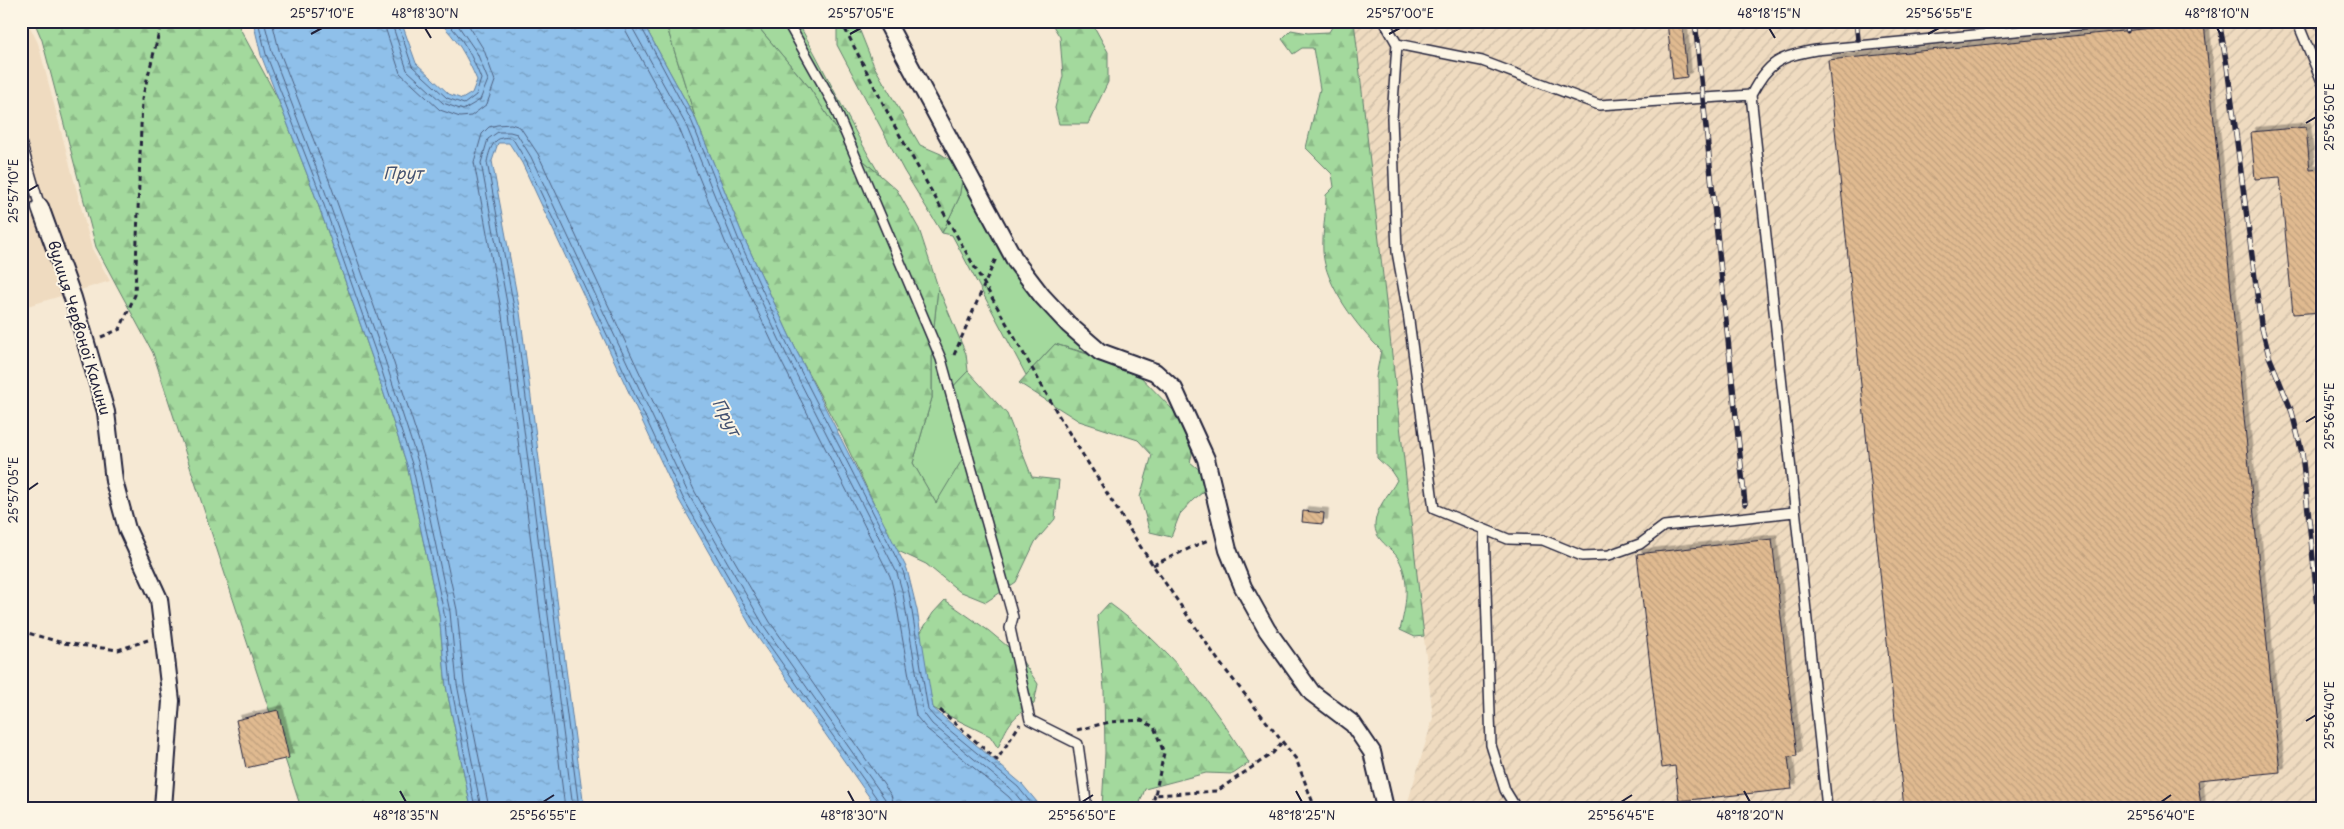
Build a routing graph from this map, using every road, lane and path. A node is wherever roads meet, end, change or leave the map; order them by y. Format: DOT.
graph roads {
  1 [pos="162,21"];
  2 [pos="787,21"];
  3 [pos="841,21"];
  4 [pos="886,21"];
  5 [pos="1384,21"];
  6 [pos="2122,21"];
  7 [pos="2297,21"];
  8 [pos="1397,44"];
  9 [pos="2323,84"];
  10 [pos="1751,95"];
  11 [pos="21,142"];
  12 [pos="40,207"];
  13 [pos="1004,239"];
  14 [pos="985,283"];
  15 [pos="86,343"];
  16 [pos="945,375"];
  17 [pos="1794,512"];
  18 [pos="1484,529"];
  19 [pos="1224,533"];
  20 [pos="1153,565"];
  21 [pos="21,631"];
  22 [pos="163,635"];
  23 [pos="940,710"];
  24 [pos="1030,720"];
  25 [pos="1068,728"];
  26 [pos="1282,742"];
  27 [pos="1155,795"];
  28 [pos="163,808"];
  29 [pos="1087,808"];
  30 [pos="1151,808"];
  31 [pos="1315,808"];
  32 [pos="1385,808"];
  33 [pos="1516,808"];
  34 [pos="1827,808"];
  1 -- 15 [label="path"];
  2 -- 16 [label="lane"];
  3 -- 14 [label="path"];
  4 -- 13 [label="street"];
  5 -- 8 [label="lane"];
  6 -- 10 [label="lane"];
  7 -- 9 [label="lane"];
  8 -- 10 [label="lane"];
  8 -- 18 [label="lane"];
  10 -- 17 [label="lane"];
  11 -- 12 [label="lane, вулиця Червоної Калини"];
  12 -- 15 [label="street, вулиця Червоної Калини"];
  13 -- 14 [label="path"];
  13 -- 19 [label="street"];
  14 -- 16 [label="path"];
  14 -- 20 [label="path"];
  15 -- 22 [label="street, вулиця Червоної Калини"];
  16 -- 24 [label="lane"];
  17 -- 18 [label="lane"];
  17 -- 34 [label="lane"];
  18 -- 33 [label="lane"];
  19 -- 20 [label="path"];
  19 -- 32 [label="street"];
  20 -- 26 [label="path"];
  21 -- 22 [label="path"];
  22 -- 28 [label="street, вулиця Червоної Калини"];
  23 -- 24 [label="path"];
  24 -- 29 [label="lane"];
  25 -- 27 [label="path"];
  26 -- 27 [label="path"];
  26 -- 31 [label="path"];
  27 -- 30 [label="path"];
}
